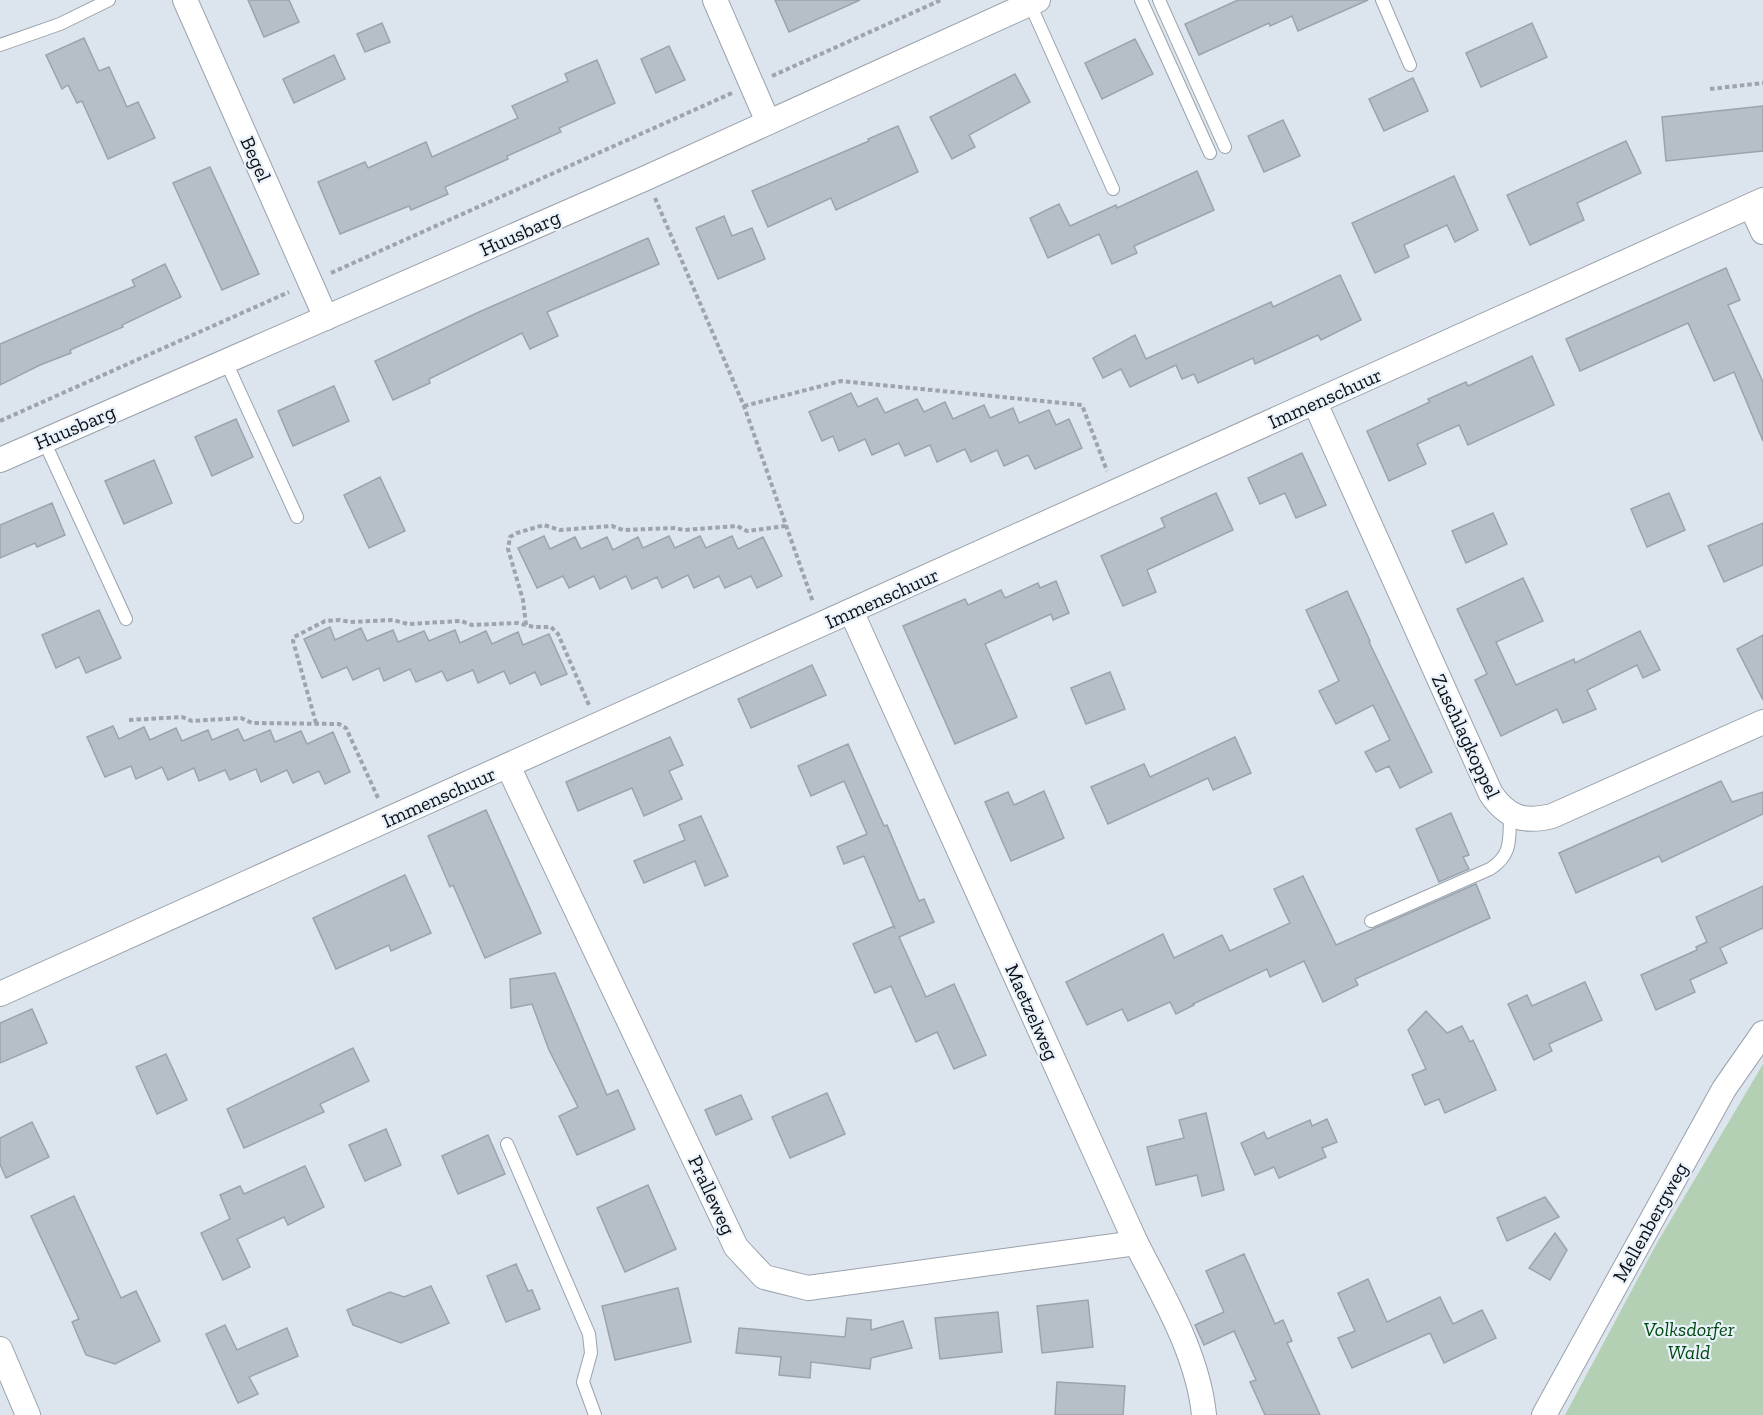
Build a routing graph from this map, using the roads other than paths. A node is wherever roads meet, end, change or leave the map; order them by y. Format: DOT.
graph roads {
  1 [pos="109,0"];
  2 [pos="185,0"];
  3 [pos="716,0"];
  4 [pos="1141,0"];
  5 [pos="1159,0"];
  6 [pos="1382,0"];
  7 [pos="1034,2"];
  8 [pos="0,45"];
  9 [pos="1410,65"];
  10 [pos="768,122"];
  11 [pos="1225,147"];
  12 [pos="1210,153"];
  13 [pos="1113,189"];
  14 [pos="1757,203"];
  15 [pos="1763,232"];
  16 [pos="326,318"];
  17 [pos="226,362"];
  18 [pos="1314,403"];
  19 [pos="44,441"];
  20 [pos="0,460"];
  21 [pos="297,517"];
  22 [pos="851,611"];
  23 [pos="126,619"];
  24 [pos="1763,722"];
  25 [pos="508,766"];
  26 [pos="1510,814"];
  27 [pos="1371,921"];
  28 [pos="0,994"];
  29 [pos="1763,1033"];
  30 [pos="507,1144"];
  31 [pos="1136,1243"];
  32 [pos="0,1349"];
  33 [pos="28,1415"];
  34 [pos="595,1415"];
  35 [pos="1204,1415"];
  36 [pos="1544,1415"];
  1 -- 8 [label="lane"];
  2 -- 16 [label="street, Begel"];
  3 -- 10 [label="street"];
  4 -- 12 [label="lane"];
  5 -- 11 [label="lane"];
  6 -- 9 [label="lane"];
  7 -- 10 [label="street, Huusbarg"];
  7 -- 13 [label="lane"];
  10 -- 16 [label="street, Huusbarg"];
  14 -- 15 [label="street"];
  14 -- 18 [label="street, Immenschuur"];
  16 -- 17 [label="street, Huusbarg"];
  17 -- 19 [label="street, Huusbarg"];
  17 -- 21 [label="lane"];
  18 -- 22 [label="street, Immenschuur"];
  18 -- 26 [label="street, Zuschlagkoppel"];
  19 -- 20 [label="street, Huusbarg"];
  19 -- 23 [label="lane"];
  22 -- 25 [label="street, Immenschuur"];
  22 -- 31 [label="street, Maetzelweg"];
  24 -- 26 [label="street, Zuschlagkoppel"];
  25 -- 28 [label="street, Immenschuur"];
  25 -- 31 [label="street, Pralleweg"];
  26 -- 27 [label="lane"];
  29 -- 36 [label="street, Mellenbergweg"];
  30 -- 34 [label="lane"];
  31 -- 35 [label="street, Maetzelweg"];
  32 -- 33 [label="street"];
}
